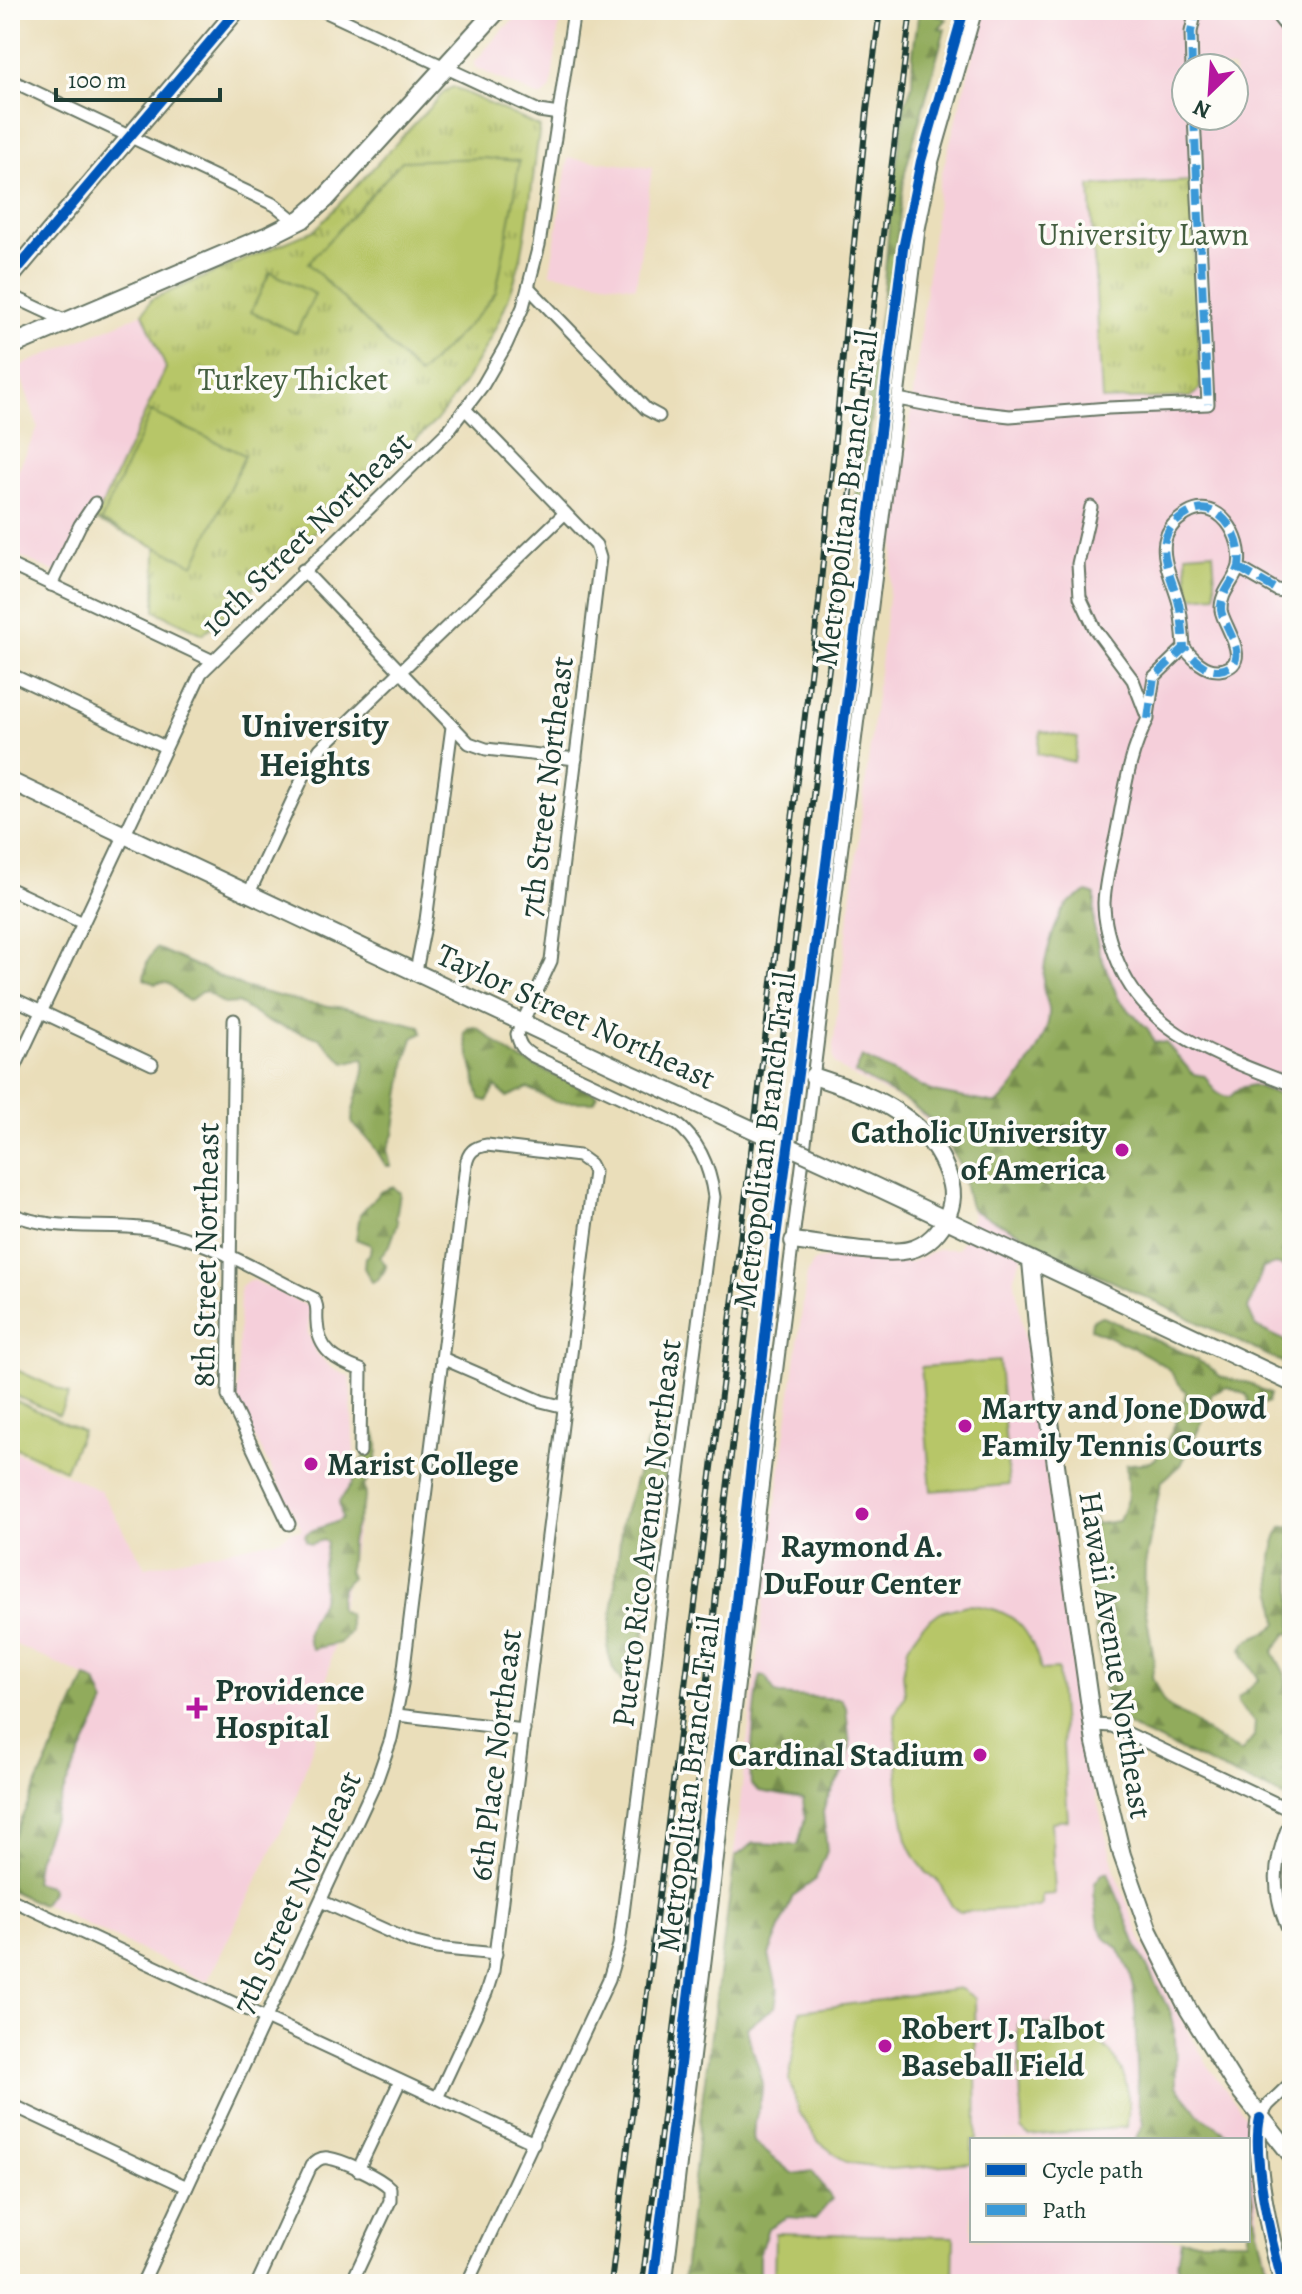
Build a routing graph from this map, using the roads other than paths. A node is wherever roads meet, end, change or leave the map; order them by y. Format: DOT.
graph roads {
  1 [pos="237,10"];
  2 [pos="322,10"];
  3 [pos="497,10"];
  4 [pos="574,10"];
  5 [pos="976,10"];
  6 [pos="1196,10"];
  7 [pos="1273,10"];
  8 [pos="1292,34"];
  9 [pos="1192,52"];
  10 [pos="444,67"];
  11 [pos="10,80"];
  12 [pos="559,114"];
  13 [pos="1195,132"];
  14 [pos="131,137"];
  15 [pos="296,222"];
  16 [pos="10,278"];
  17 [pos="529,288"];
  18 [pos="10,295"];
  19 [pos="68,322"];
  20 [pos="10,346"];
  21 [pos="898,399"];
  22 [pos="465,409"];
  23 [pos="659,416"];
  24 [pos="95,503"];
  25 [pos="1091,507"];
  26 [pos="565,513"];
  27 [pos="10,565"];
  28 [pos="1239,568"];
  29 [pos="303,570"];
  30 [pos="51,585"];
  31 [pos="1292,593"];
  32 [pos="1184,648"];
  33 [pos="211,660"];
  34 [pos="400,671"];
  35 [pos="10,674"];
  36 [pos="1148,719"];
  37 [pos="452,727"];
  38 [pos="165,747"];
  39 [pos="576,759"];
  40 [pos="10,781"];
  41 [pos="124,835"];
  42 [pos="10,889"];
  43 [pos="249,893"];
  44 [pos="83,923"];
  45 [pos="416,971"];
  46 [pos="10,997"];
  47 [pos="41,1012"];
  48 [pos="234,1020"];
  49 [pos="523,1022"];
  50 [pos="152,1064"];
  51 [pos="813,1076"];
  52 [pos="10,1078"];
  53 [pos="1292,1085"];
  54 [pos="10,1213"];
  55 [pos="946,1220"];
  56 [pos="793,1241"];
  57 [pos="230,1258"];
  58 [pos="1031,1261"];
  59 [pos="442,1358"];
  60 [pos="1292,1383"];
  61 [pos="565,1407"];
  62 [pos="360,1452"];
  63 [pos="289,1524"];
  64 [pos="397,1715"];
  65 [pos="1093,1725"];
  66 [pos="524,1730"];
  67 [pos="1292,1814"];
  68 [pos="10,1899"];
  69 [pos="321,1901"];
  70 [pos="1292,1938"];
  71 [pos="496,1954"];
  72 [pos="266,2019"];
  73 [pos="400,2081"];
  74 [pos="1292,2082"];
  75 [pos="437,2098"];
  76 [pos="10,2104"];
  77 [pos="1260,2118"];
  78 [pos="534,2143"];
  79 [pos="1292,2156"];
  80 [pos="358,2170"];
  81 [pos="187,2187"];
  82 [pos="142,2284"];
  83 [pos="257,2284"];
  84 [pos="351,2284"];
  85 [pos="467,2284"];
  86 [pos="666,2284"];
  87 [pos="1283,2284"];
  1 -- 14 [label="main road"];
  2 -- 10 [label="street"];
  3 -- 10 [label="main road"];
  4 -- 12 [label="street, 10th Street Northeast"];
  5 -- 21 [label="street"];
  6 -- 9 [label="street"];
  7 -- 8 [label="street"];
  10 -- 12 [label="street"];
  10 -- 15 [label="main road"];
  11 -- 14 [label="street"];
  12 -- 17 [label="street, 10th Street Northeast"];
  13 -- 21 [label="street"];
  14 -- 15 [label="street"];
  14 -- 16 [label="main road"];
  15 -- 19 [label="main road"];
  17 -- 22 [label="street, 10th Street Northeast"];
  17 -- 23 [label="street"];
  18 -- 19 [label="street"];
  19 -- 20 [label="main road"];
  21 -- 51 [label="street"];
  22 -- 26 [label="street"];
  22 -- 29 [label="street, 10th Street Northeast"];
  24 -- 30 [label="street"];
  25 -- 36 [label="street"];
  26 -- 34 [label="street"];
  26 -- 39 [label="street, 7th Street Northeast"];
  27 -- 30 [label="street"];
  28 -- 31 [label="street"];
  28 -- 32 [label="street"];
  28 -- 32 [label="street"];
  29 -- 33 [label="street, 10th Street Northeast"];
  29 -- 34 [label="street"];
  30 -- 33 [label="street"];
  32 -- 36 [label="street"];
  33 -- 38 [label="street, 10th Street Northeast"];
  34 -- 37 [label="street"];
  34 -- 43 [label="street"];
  35 -- 38 [label="street"];
  36 -- 53 [label="street"];
  37 -- 39 [label="street"];
  37 -- 45 [label="street"];
  38 -- 41 [label="street, 10th Street Northeast"];
  39 -- 49 [label="street, 7th Street Northeast"];
  40 -- 41 [label="main road, Taylor Street Northeast"];
  41 -- 43 [label="main road, Taylor Street Northeast"];
  41 -- 44 [label="street, 10th Street Northeast"];
  42 -- 44 [label="street"];
  43 -- 45 [label="main road, Taylor Street Northeast"];
  44 -- 47 [label="street, 10th Street Northeast"];
  45 -- 49 [label="main road, Taylor Street Northeast"];
  46 -- 47 [label="street"];
  47 -- 50 [label="street"];
  47 -- 52 [label="street, 10th Street Northeast"];
  48 -- 57 [label="street, 8th Street Northeast"];
  49 -- 55 [label="main road, Taylor Street Northeast, bridge"];
  49 -- 78 [label="street, Puerto Rico Avenue Northeast"];
  51 -- 55 [label="main road"];
  51 -- 56 [label="street"];
  54 -- 57 [label="street"];
  55 -- 56 [label="main road"];
  55 -- 58 [label="main road, Taylor Street Northeast"];
  56 -- 86 [label="street"];
  57 -- 62 [label="street"];
  57 -- 63 [label="street, 8th Street Northeast"];
  58 -- 60 [label="main road, Taylor Street Northeast"];
  58 -- 65 [label="main road, Hawaii Avenue Northeast"];
  59 -- 61 [label="street"];
  59 -- 61 [label="street, 6th Place Northeast"];
  59 -- 64 [label="street, 7th Street Northeast"];
  61 -- 66 [label="street, 6th Place Northeast"];
  64 -- 66 [label="street"];
  64 -- 69 [label="street, 7th Street Northeast"];
  65 -- 67 [label="street"];
  65 -- 77 [label="main road, Hawaii Avenue Northeast"];
  66 -- 71 [label="street, 6th Place Northeast"];
  67 -- 70 [label="street"];
  68 -- 72 [label="street"];
  69 -- 71 [label="street"];
  69 -- 72 [label="street, 7th Street Northeast"];
  71 -- 75 [label="street, 6th Place Northeast"];
  72 -- 73 [label="street"];
  72 -- 81 [label="street, 7th Street Northeast"];
  73 -- 75 [label="street"];
  73 -- 80 [label="street"];
  74 -- 77 [label="street"];
  75 -- 78 [label="street"];
  76 -- 81 [label="street"];
  77 -- 79 [label="main road, Hawaii Avenue Northeast"];
  77 -- 87 [label="main road"];
  78 -- 85 [label="street"];
  80 -- 83 [label="street"];
  80 -- 84 [label="street"];
  81 -- 82 [label="street, 7th Street Northeast"];
}
